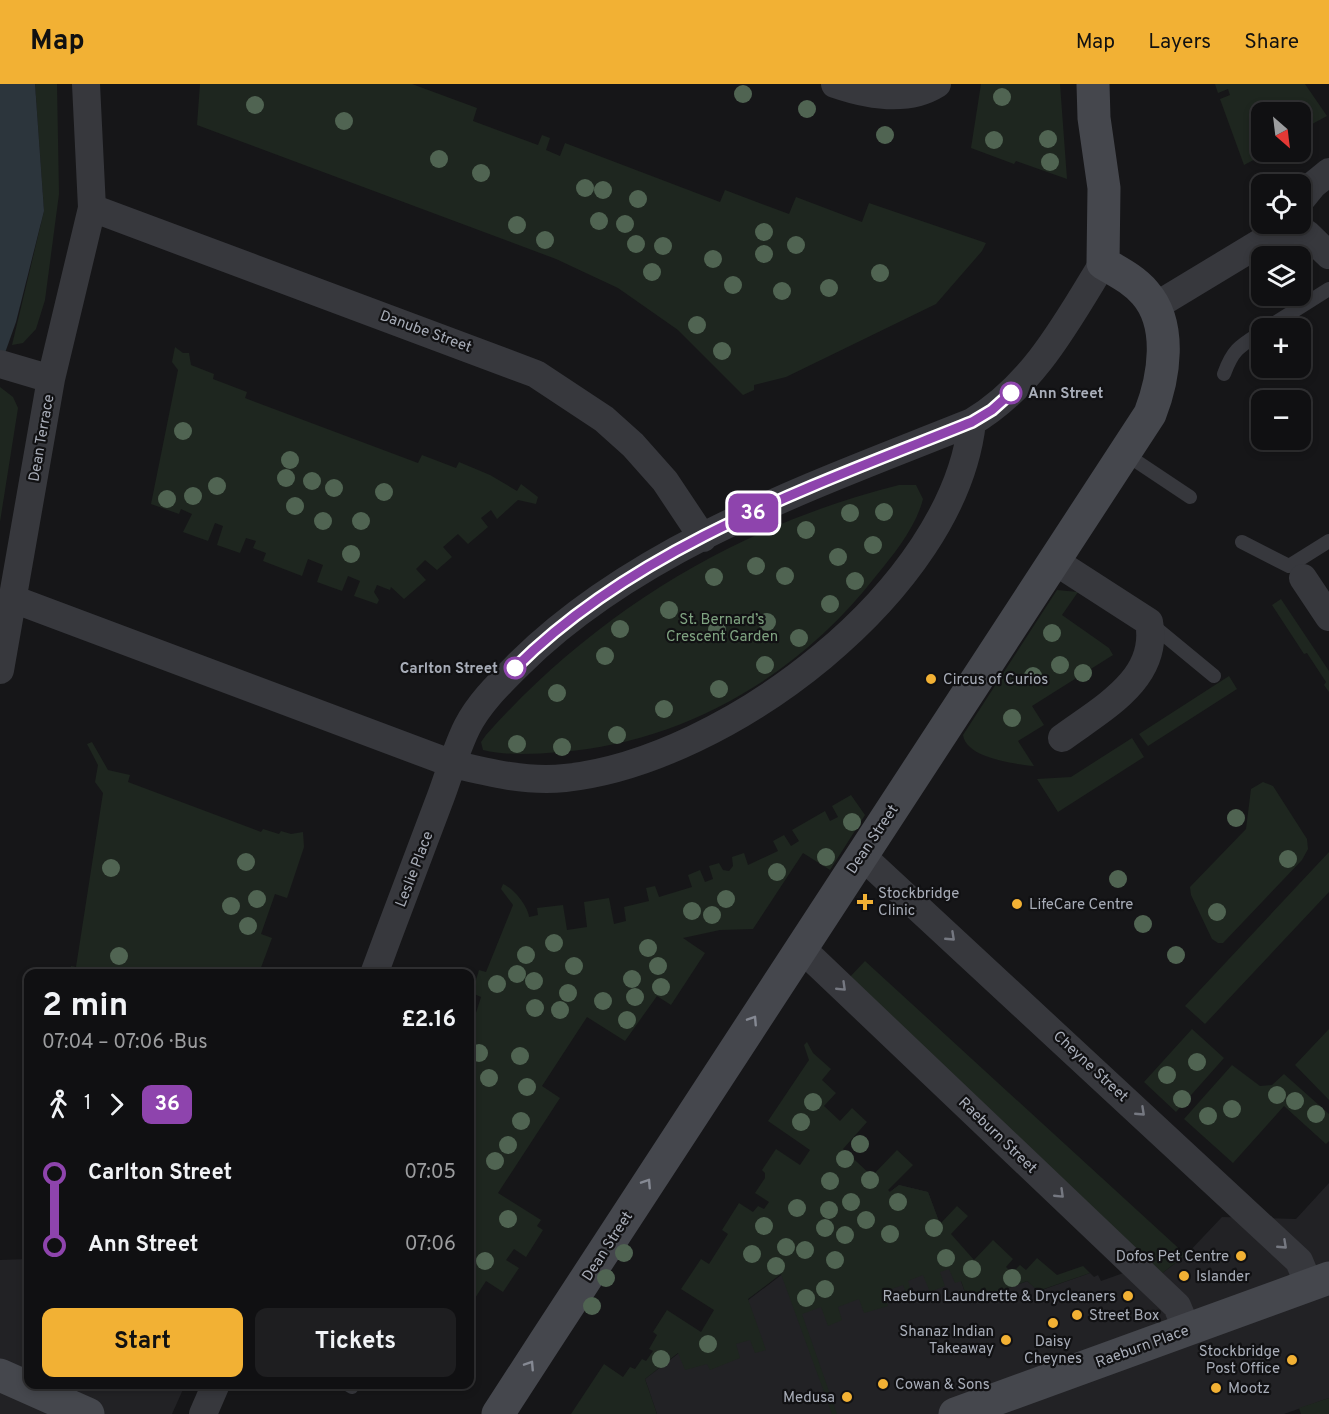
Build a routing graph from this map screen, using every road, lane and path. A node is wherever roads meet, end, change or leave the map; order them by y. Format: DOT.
graph roads {
  1 [pos="86,84"];
  2 [pos="835,84"];
  3 [pos="937,84"];
  4 [pos="1093,84"];
  5 [pos="1329,172"];
  6 [pos="1311,187"];
  7 [pos="92,208"];
  8 [pos="1271,234"];
  9 [pos="1307,234"];
  10 [pos="1329,255"];
  11 [pos="1102,263"];
  12 [pos="1329,289"];
  13 [pos="1154,307"];
  14 [pos="1283,318"];
  15 [pos="1251,339"];
  16 [pos="8,367"];
  17 [pos="1224,374"];
  18 [pos="51,379"];
  19 [pos="972,422"];
  20 [pos="1124,453"];
  21 [pos="1190,497"];
  22 [pos="703,538"];
  23 [pos="1329,541"];
  24 [pos="1242,542"];
  25 [pos="1056,562"];
  26 [pos="1303,578"];
  27 [pos="13,599"];
  28 [pos="1329,617"];
  29 [pos="1149,622"];
  30 [pos="0,670"];
  31 [pos="1214,676"];
  32 [pos="1062,738"];
  33 [pos="453,764"];
  34 [pos="861,855"];
  35 [pos="800,947"];
  36 [pos="376,969"];
  37 [pos="1319,1282"];
  38 [pos="1187,1330"];
  39 [pos="0,1375"];
  40 [pos="24,1386"];
  41 [pos="32,1389"];
  42 [pos="214,1389"];
  43 [pos="88,1414"];
  44 [pos="203,1414"];
  45 [pos="498,1414"];
  46 [pos="955,1414"];
  1 -- 7 [label="street, Dean Terrace"];
  2 -- 3 [label="street"];
  4 -- 11 [label="street"];
  5 -- 6 [label="street"];
  7 -- 18 [label="street, Dean Terrace"];
  7 -- 22 [label="street, Danube Street"];
  8 -- 13 [label="street"];
  9 -- 10 [label="street"];
  11 -- 13 [label="street, Dean Street"];
  11 -- 19 [label="street, Leslie Place"];
  12 -- 14 [label="lane"];
  13 -- 20 [label="street, Dean Street"];
  15 -- 17 [label="lane"];
  16 -- 18 [label="street"];
  18 -- 27 [label="street, Dean Terrace"];
  19 -- 22 [label="street, Leslie Place"];
  19 -- 33 [label="street"];
  20 -- 21 [label="lane"];
  20 -- 25 [label="street, Dean Street"];
  22 -- 33 [label="street, Leslie Place"];
  23 -- 24 [label="lane"];
  25 -- 29 [label="street"];
  25 -- 34 [label="street, Dean Street"];
  26 -- 28 [label="street"];
  27 -- 30 [label="street, Dean Terrace"];
  27 -- 33 [label="street"];
  29 -- 31 [label="lane"];
  29 -- 32 [label="street"];
  33 -- 36 [label="street, Leslie Place"];
  34 -- 35 [label="street, Dean Street"];
  34 -- 37 [label="street, Cheyne Street, one-way"];
  35 -- 38 [label="street, Raeburn Street, one-way"];
  45 -- 35 [label="street, Dean Street, one-way"];
  37 -- 38 [label="street, Raeburn Place"];
  38 -- 46 [label="street, Raeburn Place"];
  39 -- 40 [label="street"];
  41 -- 43 [label="street"];
  42 -- 44 [label="street"];
}
